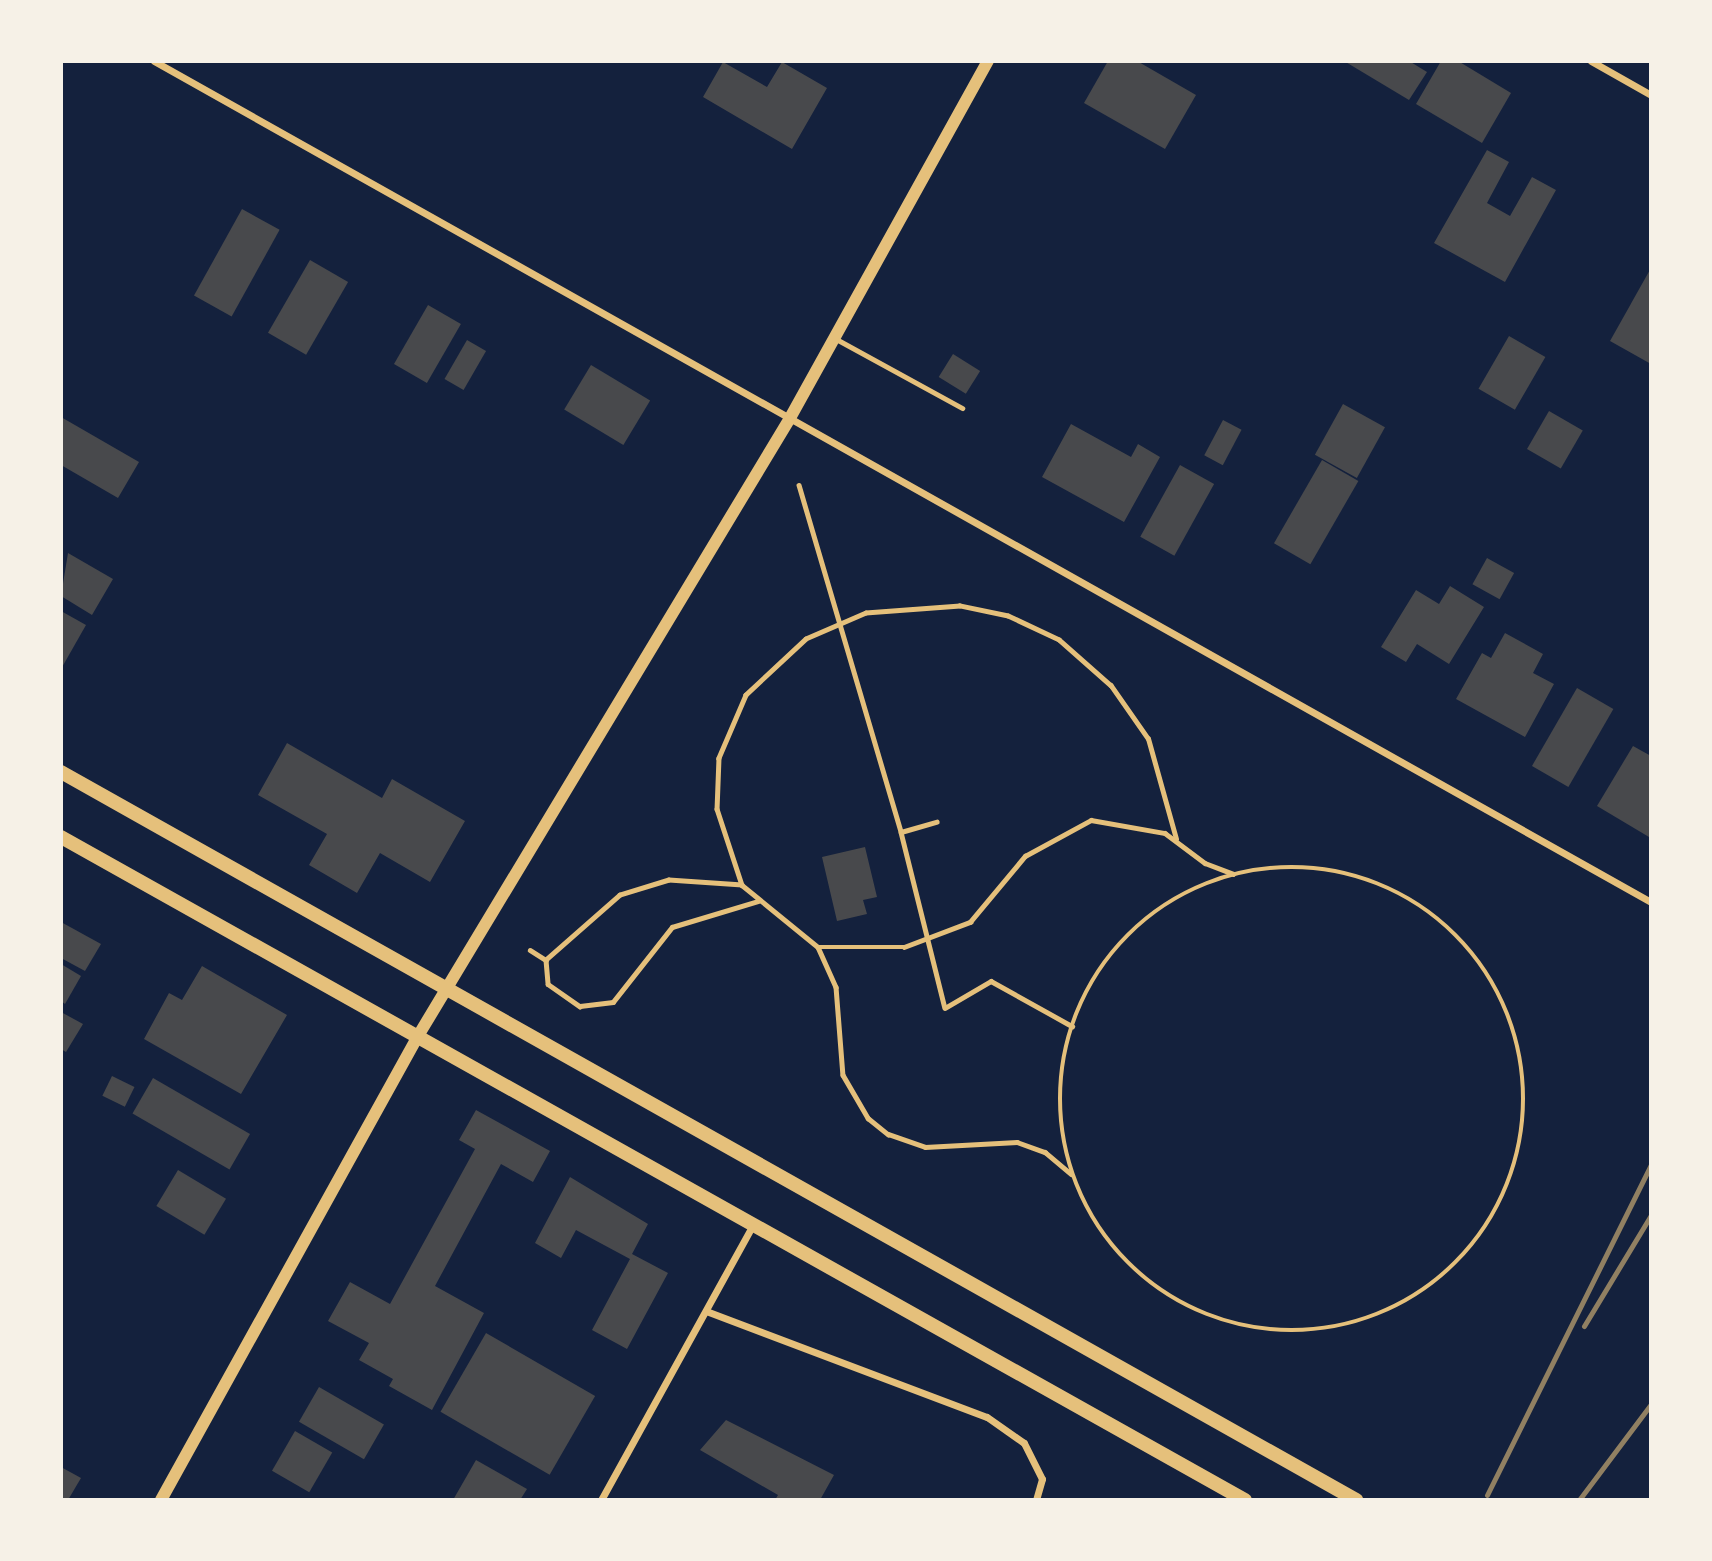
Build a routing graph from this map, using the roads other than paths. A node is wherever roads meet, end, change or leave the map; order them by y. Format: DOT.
graph roads {
  1 [pos="154,61"];
  2 [pos="988,61"];
  3 [pos="1591,61"];
  4 [pos="1651,96"];
  5 [pos="834,338"];
  6 [pos="962,408"];
  7 [pos="790,418"];
  8 [pos="61,772"];
  9 [pos="61,837"];
  10 [pos="1651,902"];
  11 [pos="447,989"];
  12 [pos="418,1036"];
  13 [pos="753,1225"];
  14 [pos="706,1311"];
  15 [pos="161,1500"];
  16 [pos="601,1500"];
  17 [pos="1036,1500"];
  18 [pos="1245,1500"];
  19 [pos="1356,1500"];
  1 -- 7 [label="street"];
  2 -- 5 [label="street"];
  3 -- 4 [label="street"];
  5 -- 6 [label="lane"];
  5 -- 7 [label="street"];
  7 -- 10 [label="street"];
  7 -- 11 [label="street"];
  8 -- 11 [label="main road"];
  9 -- 12 [label="main road"];
  11 -- 12 [label="street"];
  11 -- 19 [label="main road"];
  12 -- 13 [label="main road"];
  12 -- 15 [label="street"];
  13 -- 14 [label="street"];
  13 -- 18 [label="main road"];
  14 -- 16 [label="street"];
  14 -- 17 [label="street"];
}
